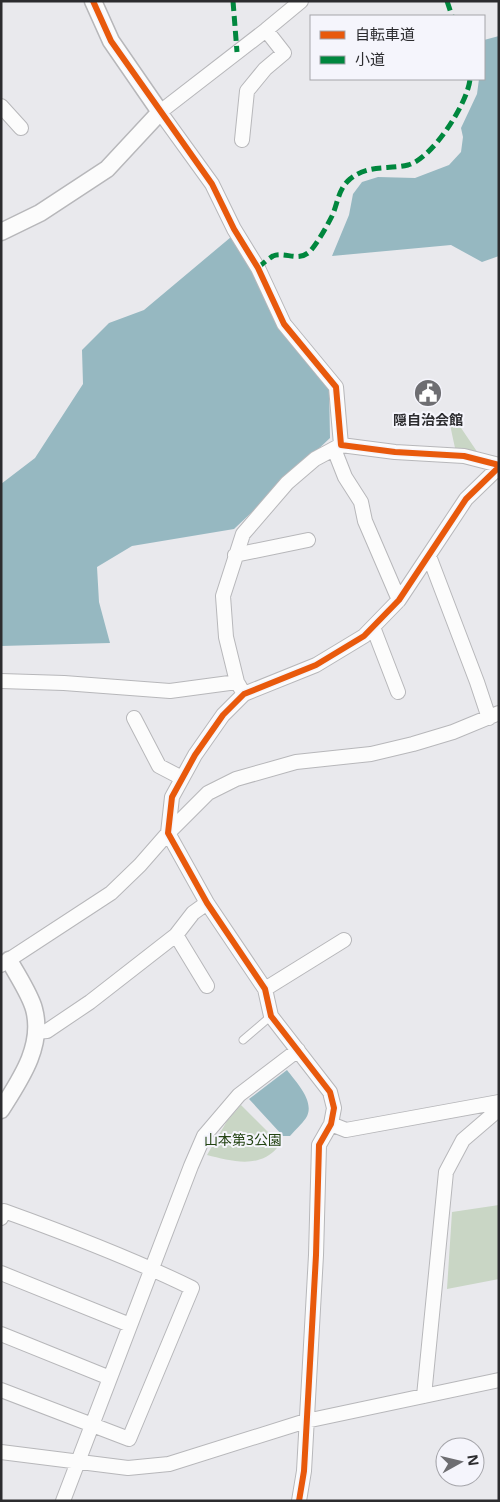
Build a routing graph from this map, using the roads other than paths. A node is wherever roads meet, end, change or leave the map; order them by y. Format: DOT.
graph roads {
  1 [pos="93,1"];
  2 [pos="301,1"];
  3 [pos="266,30"];
  4 [pos="1,106"];
  5 [pos="160,112"];
  6 [pos="20,128"];
  7 [pos="242,140"];
  8 [pos="1,232"];
  9 [pos="338,447"];
  10 [pos="498,469"];
  11 [pos="308,540"];
  12 [pos="235,555"];
  13 [pos="429,556"];
  14 [pos="399,600"];
  15 [pos="373,627"];
  16 [pos="1,681"];
  17 [pos="241,688"];
  18 [pos="398,692"];
  19 [pos="494,715"];
  20 [pos="134,718"];
  21 [pos="182,778"];
  22 [pos="168,833"];
  23 [pos="207,902"];
  24 [pos="176,935"];
  25 [pos="344,940"];
  26 [pos="5,963"];
  27 [pos="207,986"];
  28 [pos="265,989"];
  29 [pos="271,1016"];
  30 [pos="36,1032"];
  31 [pos="243,1040"];
  32 [pos="298,1050"];
  33 [pos="499,1102"];
  34 [pos="499,1109"];
  35 [pos="1,1110"];
  36 [pos="331,1124"];
  37 [pos="1,1218"];
  38 [pos="152,1268"];
  39 [pos="1,1273"];
  40 [pos="130,1325"];
  41 [pos="1,1334"];
  42 [pos="110,1378"];
  43 [pos="499,1380"];
  44 [pos="1,1390"];
  45 [pos="424,1396"];
  46 [pos="306,1422"];
  47 [pos="92,1425"];
  48 [pos="1,1452"];
  49 [pos="78,1461"];
  50 [pos="63,1501"];
  51 [pos="299,1501"];
  1 -- 5 [label="street"];
  2 -- 3 [label="street"];
  3 -- 5 [label="street"];
  3 -- 7 [label="street"];
  4 -- 6 [label="street"];
  5 -- 8 [label="street"];
  5 -- 9 [label="street"];
  9 -- 10 [label="street"];
  9 -- 12 [label="street"];
  9 -- 14 [label="street"];
  10 -- 13 [label="street"];
  11 -- 12 [label="street"];
  12 -- 17 [label="street"];
  13 -- 14 [label="street"];
  13 -- 19 [label="street"];
  14 -- 15 [label="street"];
  15 -- 17 [label="street"];
  15 -- 18 [label="street"];
  16 -- 17 [label="street"];
  17 -- 21 [label="street"];
  19 -- 22 [label="street"];
  20 -- 21 [label="street"];
  21 -- 22 [label="street"];
  22 -- 23 [label="street"];
  22 -- 26 [label="street"];
  23 -- 24 [label="street"];
  23 -- 28 [label="street"];
  24 -- 27 [label="street"];
  24 -- 30 [label="street"];
  25 -- 28 [label="street"];
  26 -- 30 [label="street"];
  28 -- 29 [label="street"];
  29 -- 31 [label="lane"];
  29 -- 32 [label="street"];
  30 -- 35 [label="street"];
  32 -- 36 [label="street"];
  32 -- 38 [label="street"];
  33 -- 36 [label="street"];
  34 -- 45 [label="street"];
  36 -- 46 [label="street"];
  37 -- 38 [label="street"];
  38 -- 40 [label="street"];
  38 -- 47 [label="street"];
  39 -- 40 [label="street"];
  40 -- 42 [label="street"];
  41 -- 42 [label="street"];
  42 -- 47 [label="street"];
  43 -- 45 [label="street"];
  44 -- 47 [label="street"];
  45 -- 46 [label="street"];
  46 -- 49 [label="street"];
  46 -- 51 [label="street"];
  47 -- 49 [label="street"];
  48 -- 49 [label="street"];
  49 -- 50 [label="street"];
}
